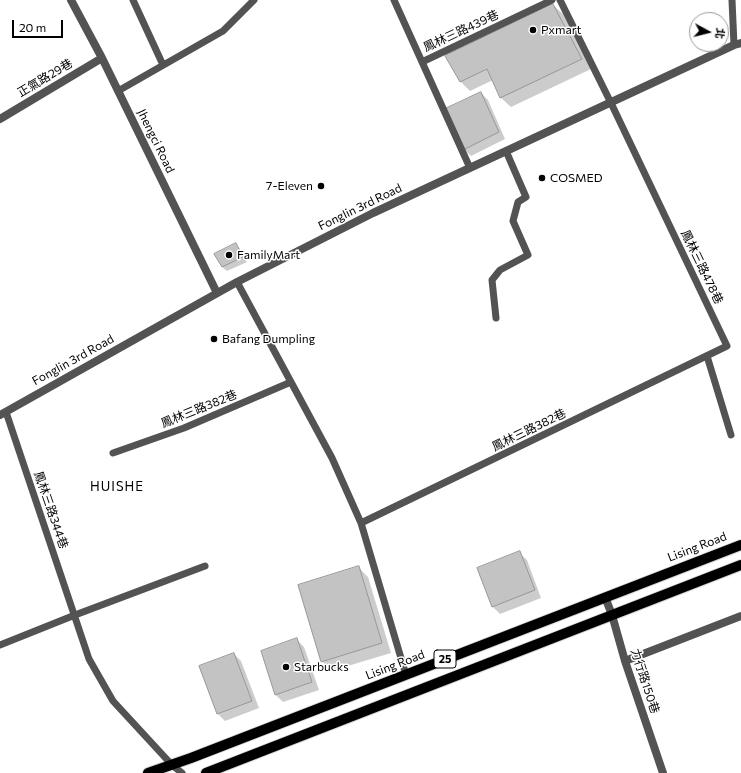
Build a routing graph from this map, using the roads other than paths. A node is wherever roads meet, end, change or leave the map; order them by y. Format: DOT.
graph roads {
  1 [pos="71,0"];
  2 [pos="133,0"];
  3 [pos="254,0"];
  4 [pos="394,0"];
  5 [pos="552,0"];
  6 [pos="560,0"];
  7 [pos="732,0"];
  8 [pos="738,44"];
  9 [pos="102,58"];
  10 [pos="422,62"];
  11 [pos="163,65"];
  12 [pos="118,91"];
  13 [pos="611,103"];
  14 [pos="0,119"];
  15 [pos="506,151"];
  16 [pos="470,168"];
  17 [pos="237,282"];
  18 [pos="218,293"];
  19 [pos="496,318"];
  20 [pos="707,356"];
  21 [pos="291,382"];
  22 [pos="3,413"];
  23 [pos="731,435"];
  24 [pos="113,453"];
  25 [pos="361,523"];
  26 [pos="741,545"];
  27 [pos="205,566"];
  28 [pos="741,566"];
  29 [pos="605,597"];
  30 [pos="75,615"];
  31 [pos="612,616"];
  32 [pos="741,616"];
  33 [pos="0,645"];
  34 [pos="625,661"];
  35 [pos="406,675"];
  36 [pos="172,765"];
  37 [pos="148,773"];
  38 [pos="182,773"];
  39 [pos="206,773"];
  40 [pos="663,773"];
  1 -- 9 [label="street, Jhengci Road"];
  2 -- 11 [label="lane"];
  3 -- 11 [label="lane"];
  4 -- 10 [label="lane, 鳳林三路439巷"];
  5 -- 10 [label="lane, 鳳林三路439巷"];
  6 -- 13 [label="lane"];
  7 -- 8 [label="lane"];
  8 -- 13 [label="street, Fonglin 3rd Road"];
  9 -- 12 [label="street, Jhengci Road"];
  9 -- 14 [label="street, 正氣路29巷"];
  10 -- 16 [label="lane, 鳳林三路439巷"];
  11 -- 12 [label="lane"];
  12 -- 18 [label="street, Jhengci Road"];
  13 -- 15 [label="street, Fonglin 3rd Road"];
  13 -- 20 [label="lane, 鳳林三路478巷"];
  15 -- 16 [label="street, Fonglin 3rd Road"];
  15 -- 19 [label="lane"];
  16 -- 17 [label="street, Fonglin 3rd Road"];
  17 -- 18 [label="street, Fonglin 3rd Road"];
  17 -- 21 [label="lane"];
  18 -- 22 [label="street, Fonglin 3rd Road"];
  20 -- 23 [label="lane"];
  20 -- 25 [label="lane, 鳳林三路382巷"];
  21 -- 24 [label="lane, 鳳林三路382巷"];
  21 -- 25 [label="lane"];
  22 -- 30 [label="lane, 鳳林三路344巷"];
  25 -- 35 [label="lane"];
  26 -- 29 [label="main road, Lising Road / 25"];
  27 -- 30 [label="lane"];
  28 -- 31 [label="main road, 25"];
  29 -- 31 [label="street, 力行路150巷"];
  29 -- 35 [label="main road, Lising Road / 25"];
  30 -- 33 [label="lane"];
  30 -- 36 [label="lane, 鳳林三路344巷"];
  31 -- 34 [label="street, 力行路150巷"];
  31 -- 39 [label="main road, 25"];
  32 -- 34 [label="street"];
  34 -- 40 [label="street, 力行路150巷"];
  35 -- 36 [label="main road, Lising Road / 25"];
  36 -- 37 [label="main road, Lising Road / 25"];
  36 -- 38 [label="lane, 鳳林三路344巷"];
}
